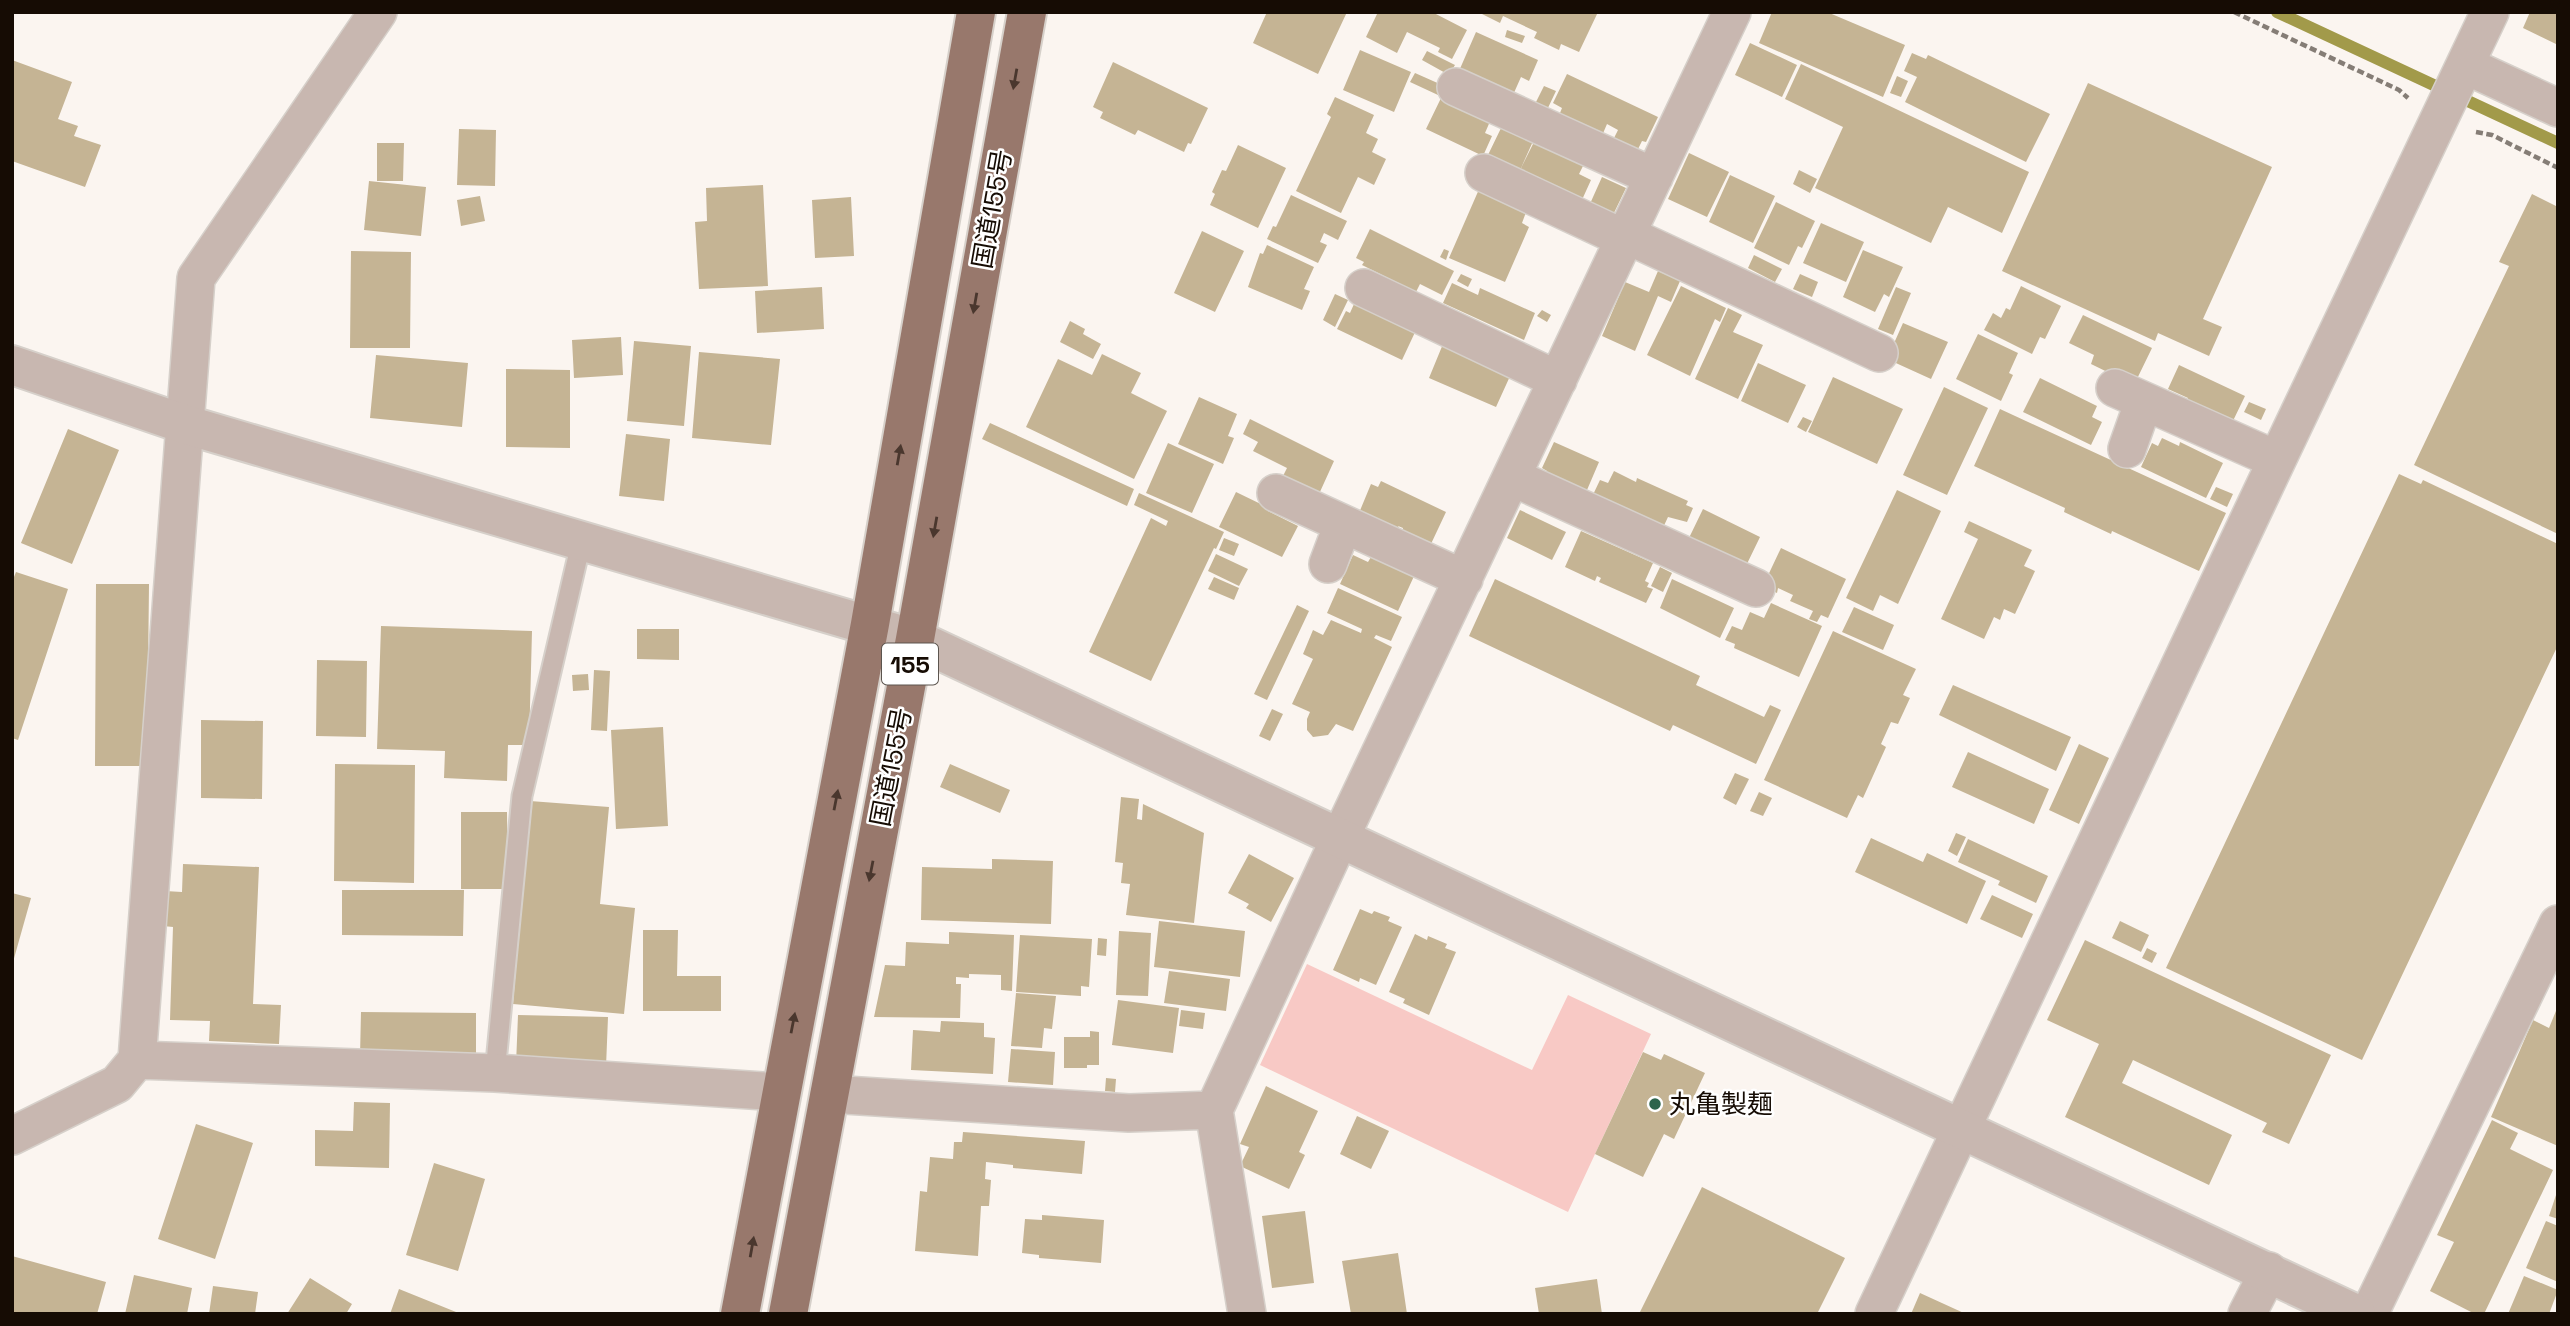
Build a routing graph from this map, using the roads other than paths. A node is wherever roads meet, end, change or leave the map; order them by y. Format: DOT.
graph roads {
  1 [pos="378,12"];
  2 [pos="976,12"];
  3 [pos="1027,12"];
  4 [pos="1732,12"];
  5 [pos="2490,12"];
  6 [pos="1456,87"];
  7 [pos="2451,96"];
  8 [pos="2558,108"];
  9 [pos="1484,173"];
  10 [pos="1654,177"];
  11 [pos="1626,237"];
  12 [pos="1364,288"];
  13 [pos="1880,353"];
  14 [pos="12,365"];
  15 [pos="1558,380"];
  16 [pos="187,425"];
  17 [pos="2127,449"];
  18 [pos="2277,460"];
  19 [pos="1512,477"];
  20 [pos="1276,493"];
  21 [pos="1343,524"];
  22 [pos="581,542"];
  23 [pos="1328,565"];
  24 [pos="1464,579"];
  25 [pos="1756,587"];
  26 [pos="870,624"];
  27 [pos="915,639"];
  28 [pos="1340,838"];
  29 [pos="2558,924"];
  30 [pos="137,1060"];
  31 [pos="495,1073"];
  32 [pos="780,1092"];
  33 [pos="829,1094"];
  34 [pos="1214,1110"];
  35 [pos="1961,1128"];
  36 [pos="12,1136"];
  37 [pos="2269,1271"];
  38 [pos="740,1314"];
  39 [pos="788,1314"];
  40 [pos="1247,1314"];
  41 [pos="1874,1314"];
  42 [pos="2247,1314"];
  43 [pos="2356,1314"];
  44 [pos="2369,1314"];
  1 -- 16 [label="street"];
  26 -- 2 [label="highway, 国道155号 / 155, one-way"];
  3 -- 27 [label="highway, 国道155号 / 155, one-way"];
  4 -- 10 [label="street"];
  5 -- 7 [label="street"];
  6 -- 10 [label="street"];
  7 -- 8 [label="street"];
  7 -- 18 [label="street"];
  9 -- 11 [label="street"];
  10 -- 11 [label="street"];
  11 -- 13 [label="street"];
  11 -- 15 [label="street"];
  12 -- 15 [label="street"];
  14 -- 16 [label="street"];
  15 -- 19 [label="street"];
  16 -- 22 [label="street"];
  16 -- 30 [label="street"];
  17 -- 18 [label="street"];
  18 -- 35 [label="street"];
  19 -- 24 [label="street"];
  19 -- 25 [label="street"];
  20 -- 21 [label="street"];
  21 -- 23 [label="street"];
  21 -- 24 [label="street"];
  22 -- 26 [label="street"];
  22 -- 31 [label="lane"];
  24 -- 28 [label="street"];
  26 -- 27 [label="street"];
  32 -- 26 [label="highway, 国道155号 / 155, one-way"];
  27 -- 28 [label="street"];
  27 -- 33 [label="highway, 国道155号 / 155, one-way"];
  28 -- 34 [label="street"];
  28 -- 35 [label="street"];
  29 -- 44 [label="street"];
  30 -- 31 [label="street"];
  30 -- 36 [label="street"];
  31 -- 32 [label="street"];
  38 -- 32 [label="highway, 国道155号 / 155, one-way"];
  33 -- 34 [label="street"];
  33 -- 39 [label="highway, 国道155号 / 155"];
  34 -- 40 [label="street"];
  35 -- 37 [label="street"];
  35 -- 41 [label="street"];
  37 -- 42 [label="street"];
  37 -- 43 [label="street"];
}
